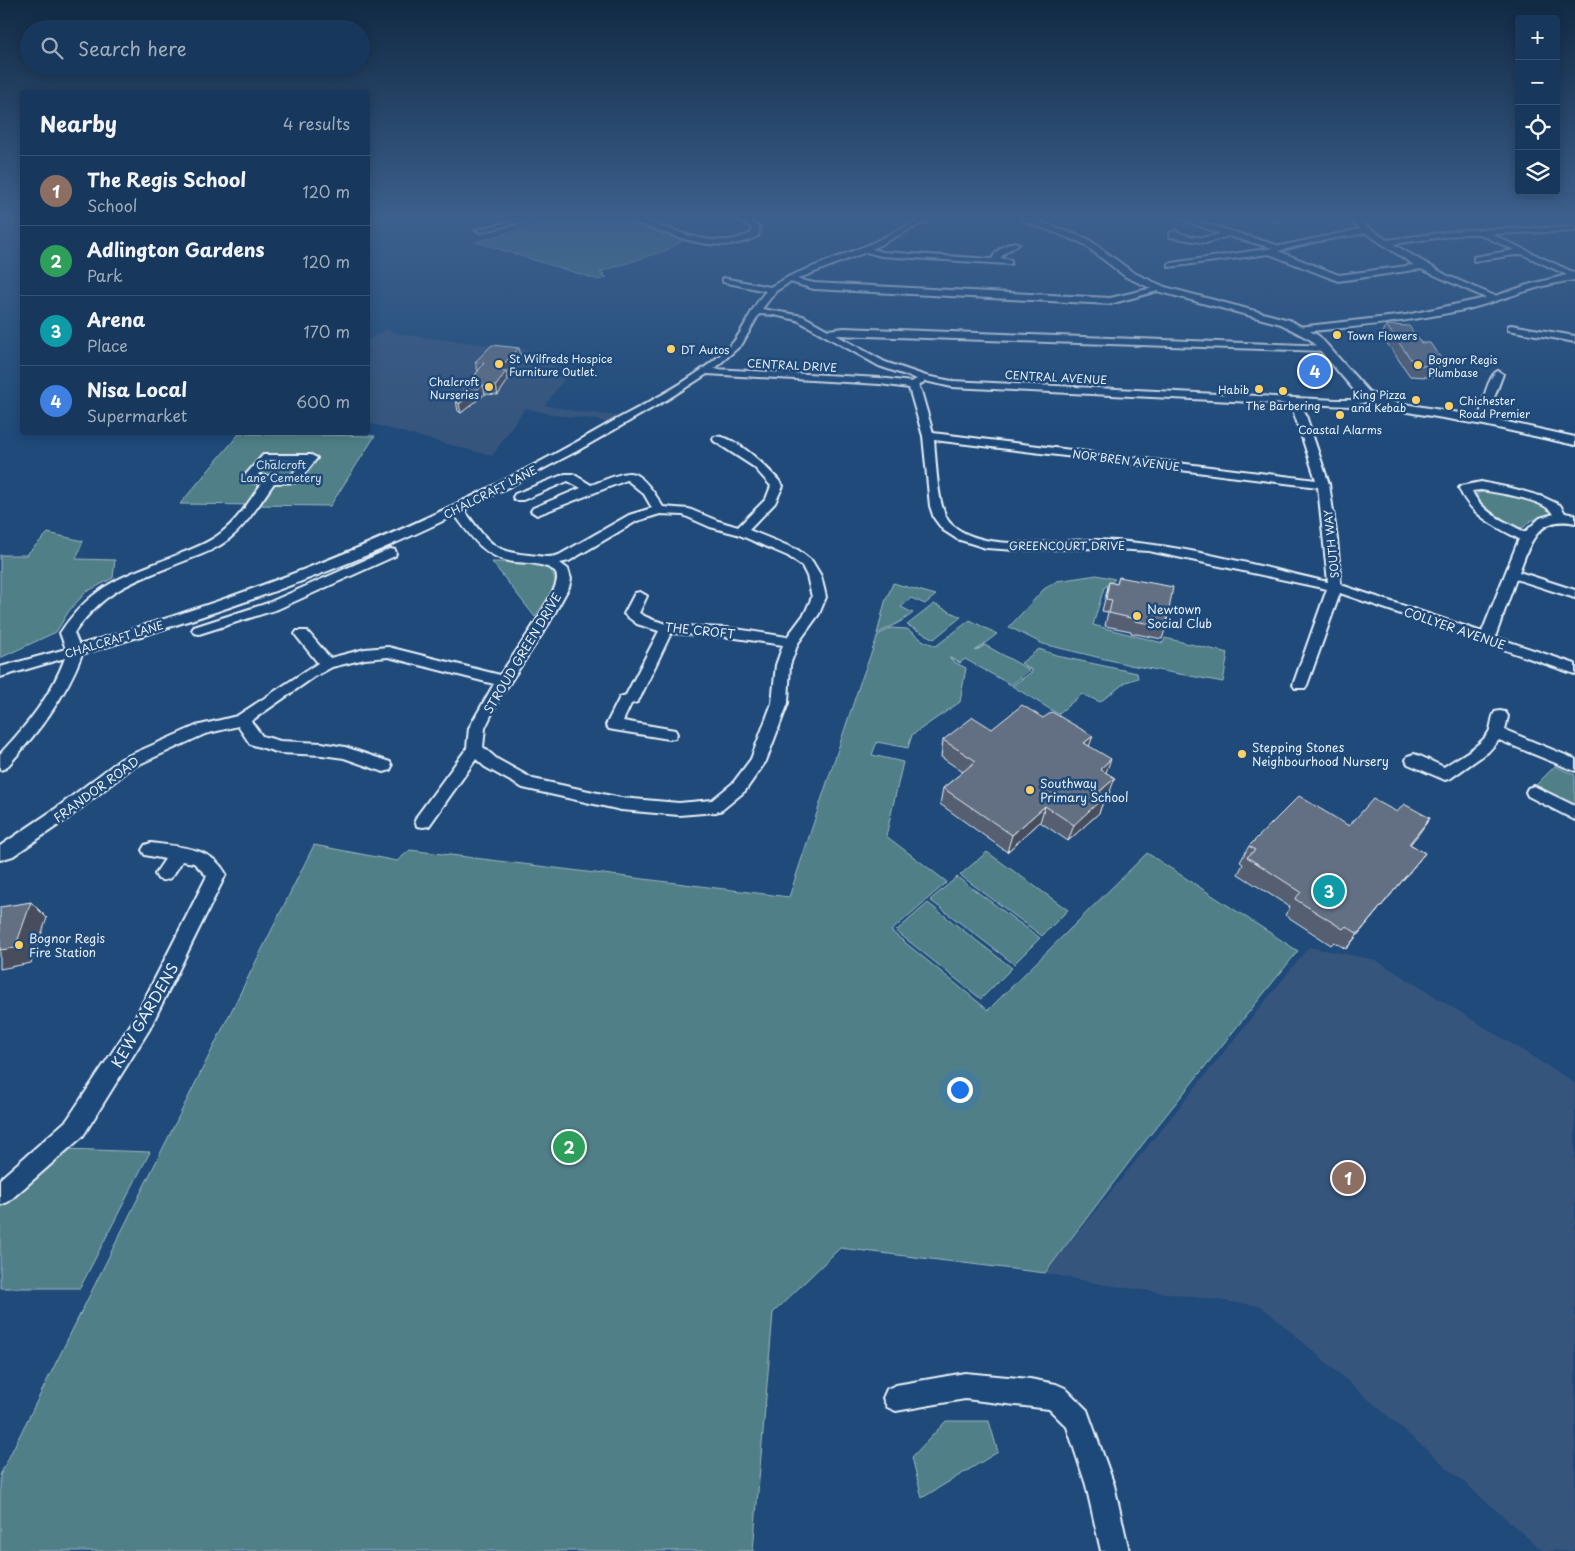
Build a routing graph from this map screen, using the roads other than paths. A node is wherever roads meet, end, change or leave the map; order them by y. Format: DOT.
graph roads {
  1 [pos="771,291"];
  2 [pos="920,291"];
  3 [pos="1150,291"];
  4 [pos="1169,291"];
  5 [pos="1477,291"];
  6 [pos="1516,291"];
  7 [pos="1495,299"];
  8 [pos="757,311"];
  9 [pos="1511,328"];
  10 [pos="1301,329"];
  11 [pos="826,333"];
  12 [pos="1575,339"];
  13 [pos="1325,348"];
  14 [pos="703,371"];
  15 [pos="1498,374"];
  16 [pos="896,377"];
  17 [pos="924,378"];
  18 [pos="912,385"];
  19 [pos="1369,398"];
  20 [pos="1296,402"];
  21 [pos="1484,421"];
  22 [pos="928,436"];
  23 [pos="718,439"];
  24 [pos="1575,441"];
  25 [pos="270,480"];
  26 [pos="1323,484"];
  27 [pos="590,489"];
  28 [pos="519,498"];
  29 [pos="457,509"];
  30 [pos="537,510"];
  31 [pos="659,510"];
  32 [pos="1561,516"];
  33 [pos="1575,519"];
  34 [pos="741,531"];
  35 [pos="1526,538"];
  36 [pos="390,553"];
  37 [pos="550,562"];
  38 [pos="1512,574"];
  39 [pos="1335,587"];
  40 [pos="262,590"];
  41 [pos="1575,594"];
  42 [pos="640,596"];
  43 [pos="273,606"];
  44 [pos="667,628"];
  45 [pos="199,630"];
  46 [pos="302,634"];
  47 [pos="1486,638"];
  48 [pos="791,642"];
  49 [pos="75,652"];
  50 [pos="327,664"];
  51 [pos="1575,669"];
  52 [pos="0,672"];
  53 [pos="502,681"];
  54 [pos="1300,685"];
  55 [pos="1500,716"];
  56 [pos="242,720"];
  57 [pos="1497,732"];
  58 [pos="669,734"];
  59 [pos="475,749"];
  60 [pos="1414,760"];
  61 [pos="0,764"];
  62 [pos="1575,765"];
  63 [pos="384,766"];
  64 [pos="1534,792"];
  65 [pos="1575,814"];
  66 [pos="423,821"];
  67 [pos="151,850"];
  68 [pos="0,853"];
  69 [pos="178,853"];
  70 [pos="164,874"];
  71 [pos="2,1189"];
  72 [pos="896,1398"];
  73 [pos="1116,1551"];
  1 -- 8 [label="street, CHALCRAFT LANE"];
  2 -- 3 [label="street"];
  4 -- 10 [label="main road"];
  5 -- 7 [label="street"];
  6 -- 7 [label="street"];
  7 -- 10 [label="street"];
  8 -- 11 [label="street, CENTRAL AVENUE"];
  8 -- 14 [label="street, CHALCRAFT LANE"];
  9 -- 12 [label="street"];
  10 -- 13 [label="main road"];
  11 -- 13 [label="street"];
  11 -- 16 [label="street, CENTRAL AVENUE"];
  13 -- 19 [label="main road"];
  14 -- 16 [label="street, CENTRAL DRIVE"];
  14 -- 29 [label="street, CHALCRAFT LANE"];
  15 -- 21 [label="street"];
  16 -- 17 [label="street, CENTRAL AVENUE"];
  16 -- 18 [label="street, CENTRAL DRIVE"];
  17 -- 18 [label="street"];
  17 -- 20 [label="street, CENTRAL AVENUE"];
  18 -- 22 [label="street, GREENCOURT DRIVE"];
  19 -- 20 [label="street, CENTRAL AVENUE"];
  19 -- 21 [label="main road"];
  20 -- 26 [label="street, SOUTH WAY"];
  21 -- 24 [label="main road"];
  22 -- 26 [label="street, NOR'BREN AVENUE"];
  22 -- 39 [label="street, GREENCOURT DRIVE"];
  23 -- 34 [label="street"];
  25 -- 25 [label="street"];
  25 -- 49 [label="street"];
  26 -- 39 [label="street, SOUTH WAY"];
  27 -- 28 [label="street"];
  27 -- 30 [label="street"];
  27 -- 31 [label="street"];
  29 -- 37 [label="street"];
  29 -- 40 [label="street, CHALCRAFT LANE"];
  31 -- 34 [label="street"];
  31 -- 37 [label="street"];
  32 -- 33 [label="street"];
  32 -- 35 [label="street"];
  32 -- 35 [label="street"];
  34 -- 48 [label="street"];
  35 -- 38 [label="street"];
  36 -- 43 [label="street"];
  37 -- 53 [label="street, STROUD GREEN DRIVE"];
  38 -- 41 [label="street"];
  38 -- 47 [label="street"];
  39 -- 47 [label="street, COLLYER AVENUE"];
  39 -- 54 [label="street, SOUTH WAY"];
  40 -- 43 [label="street"];
  40 -- 49 [label="street, CHALCRAFT LANE"];
  42 -- 44 [label="street, THE CROFT"];
  43 -- 45 [label="street"];
  44 -- 48 [label="street, THE CROFT"];
  44 -- 58 [label="street"];
  46 -- 50 [label="street"];
  47 -- 51 [label="street, COLLYER AVENUE"];
  48 -- 59 [label="street"];
  49 -- 52 [label="street, CHALCRAFT LANE"];
  49 -- 61 [label="street"];
  50 -- 53 [label="street, FRANDOR ROAD"];
  50 -- 56 [label="street, FRANDOR ROAD"];
  53 -- 59 [label="street, STROUD GREEN DRIVE"];
  55 -- 57 [label="street"];
  56 -- 63 [label="street"];
  56 -- 68 [label="street, FRANDOR ROAD"];
  57 -- 60 [label="street"];
  57 -- 62 [label="street"];
  59 -- 66 [label="street"];
  64 -- 65 [label="street"];
  67 -- 69 [label="street, KEW GARDENS"];
  69 -- 70 [label="street"];
  69 -- 71 [label="street, KEW GARDENS"];
  72 -- 73 [label="street"];
}
